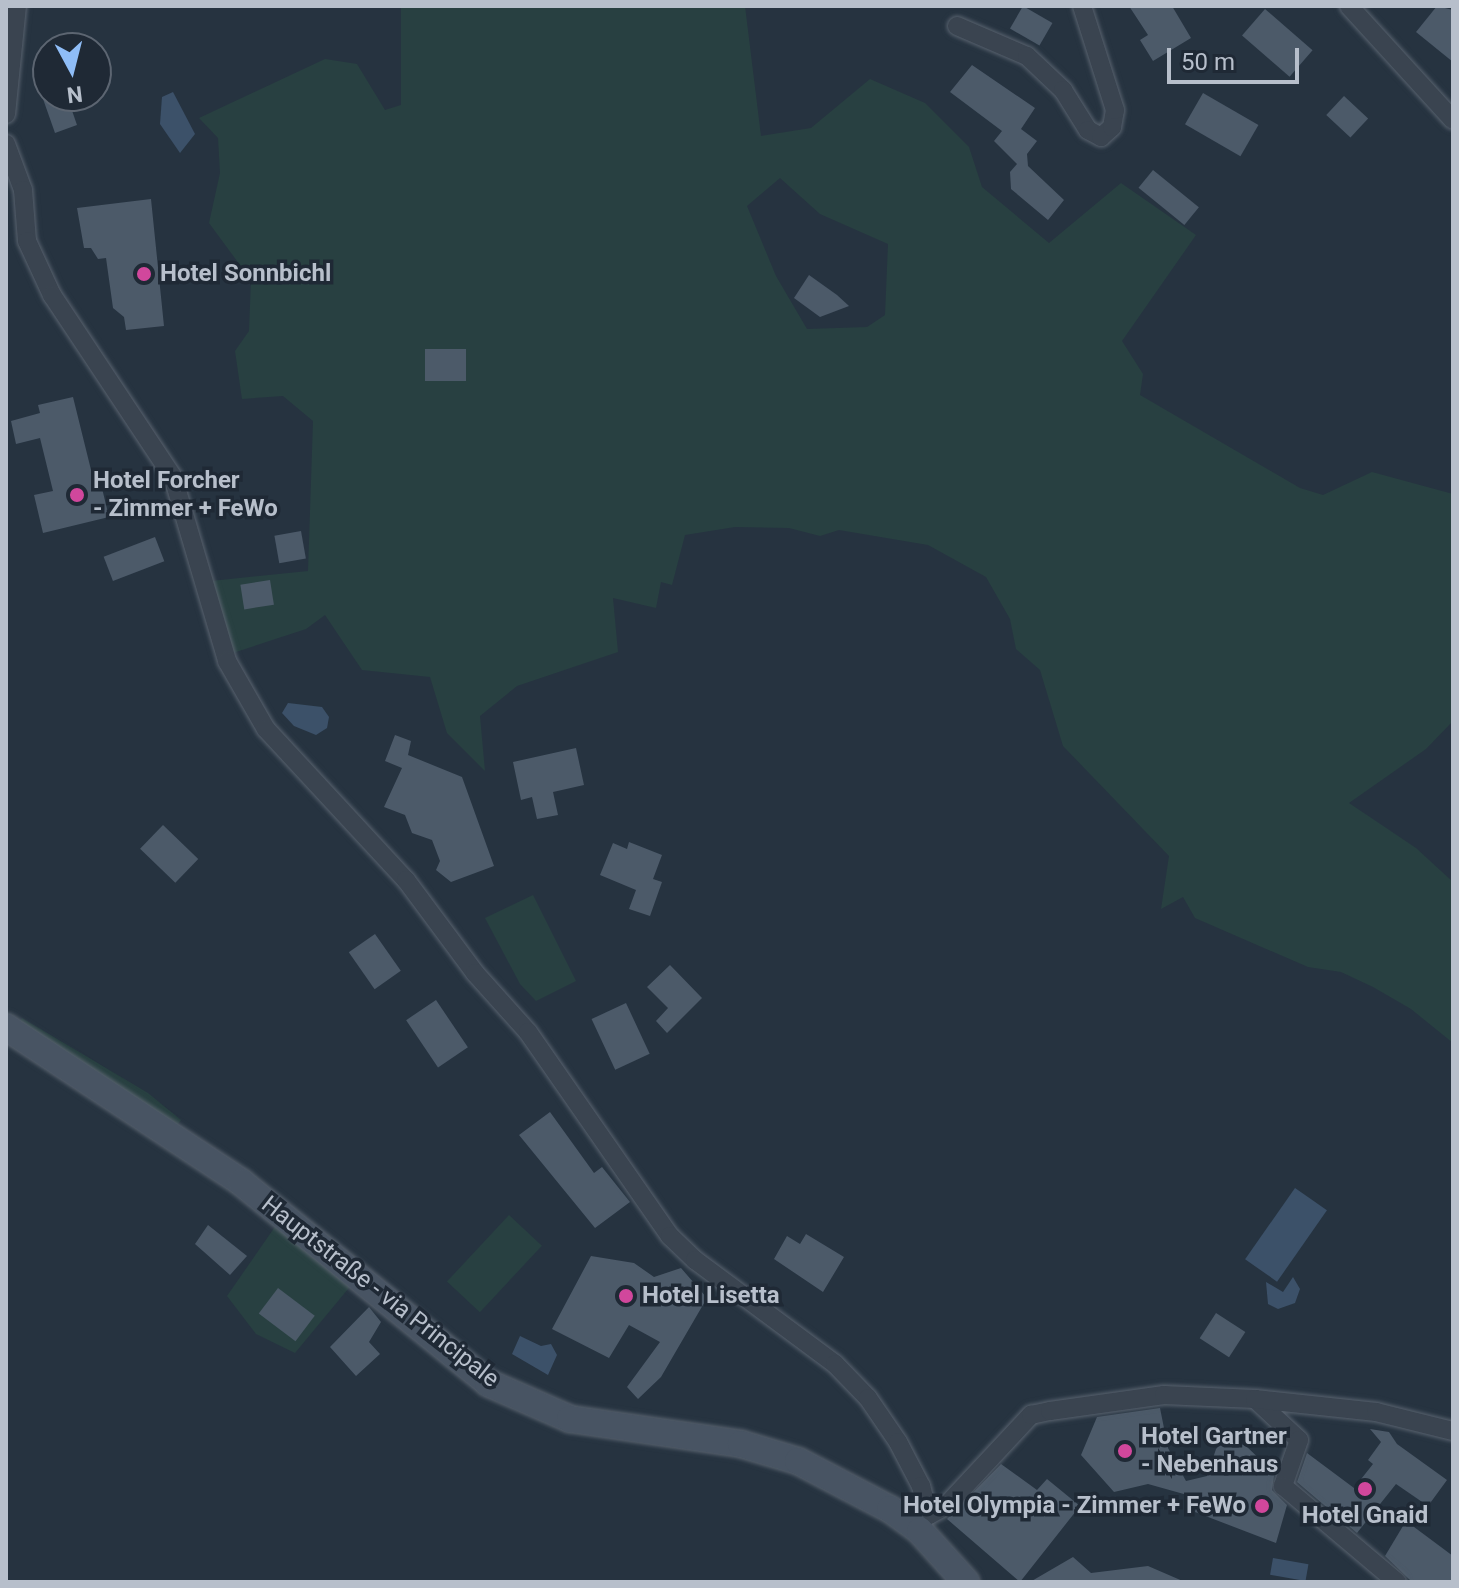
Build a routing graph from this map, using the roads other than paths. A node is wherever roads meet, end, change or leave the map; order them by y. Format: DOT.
graph roads {
  1 [pos="17,6"];
  2 [pos="1082,6"];
  3 [pos="1349,6"];
  4 [pos="957,26"];
  5 [pos="6,114"];
  6 [pos="1453,120"];
  7 [pos="6,144"];
  8 [pos="6,1027"];
  9 [pos="1255,1399"];
  10 [pos="1453,1431"];
  11 [pos="924,1523"];
  12 [pos="966,1582"];
  13 [pos="1397,1582"];
  1 -- 5 [label="street"];
  2 -- 4 [label="street"];
  3 -- 6 [label="street"];
  7 -- 11 [label="street"];
  8 -- 11 [label="street, Hauptstraße - via Principale"];
  9 -- 10 [label="street"];
  9 -- 11 [label="street"];
  9 -- 13 [label="street"];
  11 -- 12 [label="street, Hauptstraße - via Principale"];
}
